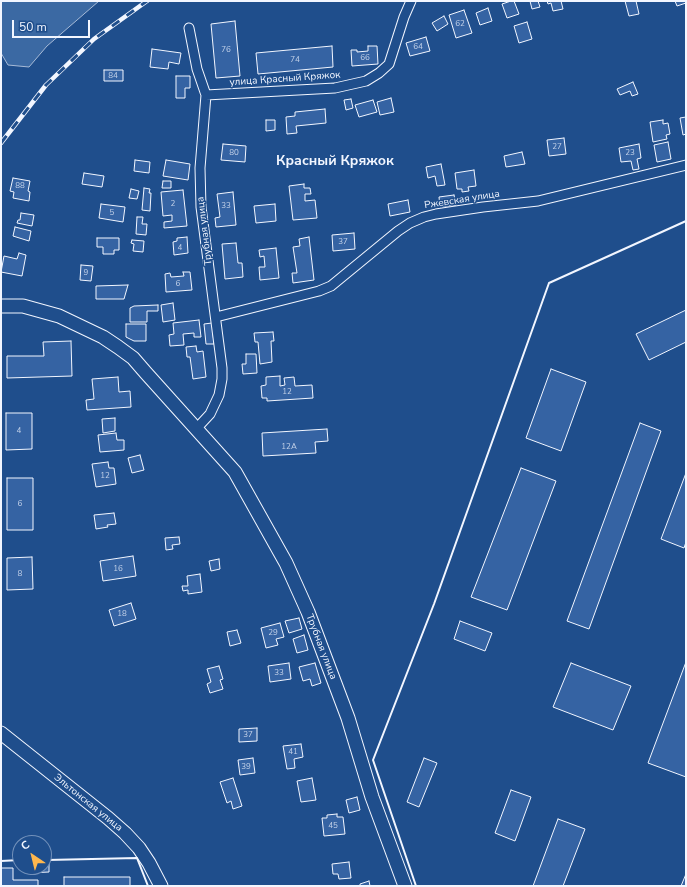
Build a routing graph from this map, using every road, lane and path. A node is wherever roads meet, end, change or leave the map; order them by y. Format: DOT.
graph roads {
  1 [pos="411,1"];
  2 [pos="189,28"];
  3 [pos="206,95"];
  4 [pos="686,165"];
  5 [pos="1,306"];
  6 [pos="216,317"];
  7 [pos="197,428"];
  8 [pos="1,733"];
  9 [pos="160,886"];
  10 [pos="405,886"];
  1 -- 3 [label="street, улица Красный Кряжок"];
  2 -- 3 [label="street, Трубная улица"];
  3 -- 6 [label="street, Трубная улица"];
  4 -- 6 [label="street, Ржевская улица"];
  5 -- 7 [label="main road, Трубная улица"];
  6 -- 7 [label="street, Трубная улица"];
  7 -- 10 [label="main road, Трубная улица"];
  8 -- 9 [label="main road, Эльтонская улица"];
}
